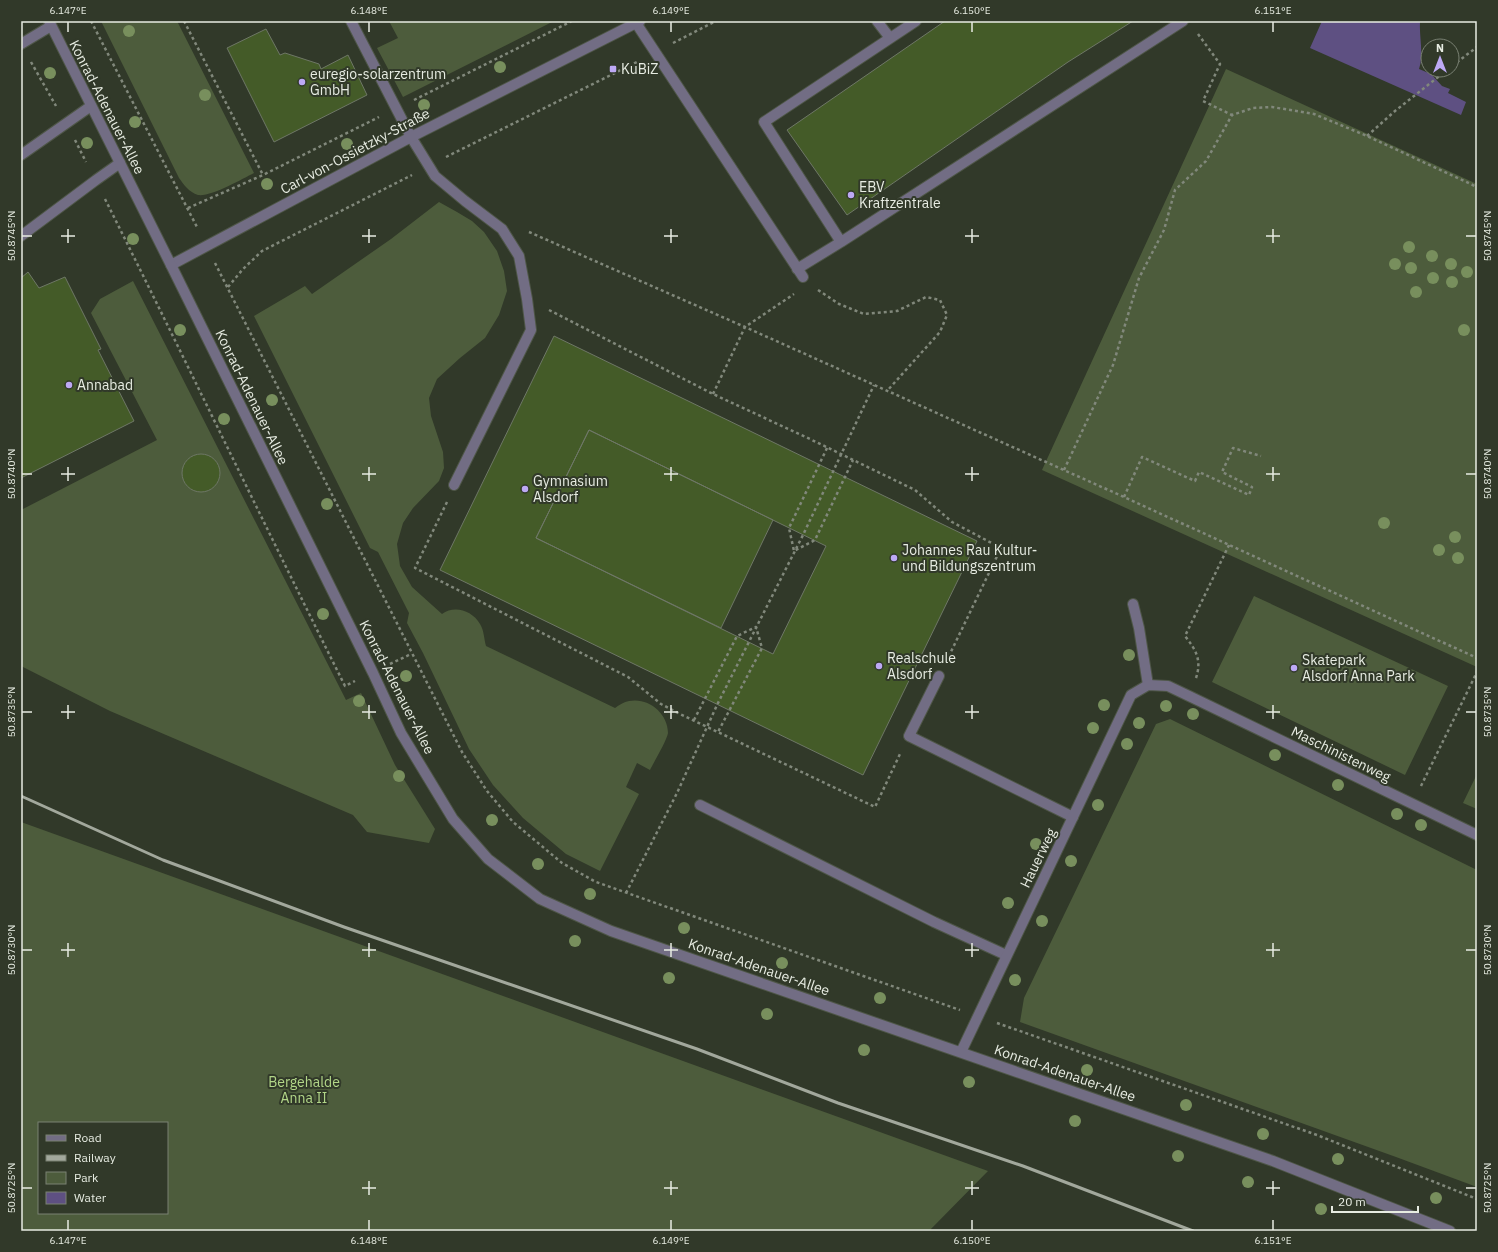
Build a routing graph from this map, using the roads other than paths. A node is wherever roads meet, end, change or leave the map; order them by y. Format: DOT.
graph roads {
  1 [pos="351,21"];
  2 [pos="877,21"];
  3 [pos="916,21"];
  4 [pos="1183,21"];
  5 [pos="638,22"];
  6 [pos="50,24"];
  7 [pos="890,38"];
  8 [pos="21,44"];
  9 [pos="91,106"];
  10 [pos="411,137"];
  11 [pos="21,155"];
  12 [pos="120,163"];
  13 [pos="21,236"];
  14 [pos="841,242"];
  15 [pos="171,265"];
  16 [pos="797,269"];
  17 [pos="806,281"];
  18 [pos="454,485"];
  19 [pos="1133,604"];
  20 [pos="939,676"];
  21 [pos="1148,685"];
  22 [pos="700,805"];
  23 [pos="1073,817"];
  24 [pos="1477,835"];
  25 [pos="1006,955"];
  26 [pos="961,1052"];
  27 [pos="1450,1231"];
  1 -- 10 [label="street"];
  2 -- 7 [label="street"];
  3 -- 7 [label="street"];
  4 -- 14 [label="street"];
  5 -- 10 [label="street, Carl-von-Ossietzky-Straße"];
  5 -- 16 [label="street"];
  6 -- 8 [label="street"];
  6 -- 9 [label="street, Konrad-Adenauer-Allee"];
  7 -- 14 [label="street"];
  9 -- 11 [label="street"];
  9 -- 12 [label="street, Konrad-Adenauer-Allee"];
  10 -- 15 [label="street, Carl-von-Ossietzky-Straße"];
  10 -- 18 [label="street"];
  12 -- 13 [label="street"];
  12 -- 15 [label="street, Konrad-Adenauer-Allee"];
  14 -- 16 [label="street"];
  15 -- 26 [label="street, Konrad-Adenauer-Allee"];
  16 -- 17 [label="street"];
  19 -- 21 [label="street"];
  20 -- 23 [label="street"];
  21 -- 23 [label="street, Hauerweg"];
  21 -- 24 [label="street, Maschinistenweg"];
  22 -- 25 [label="street"];
  23 -- 25 [label="street, Hauerweg"];
  25 -- 26 [label="street, Hauerweg"];
  26 -- 27 [label="street, Konrad-Adenauer-Allee"];
}
